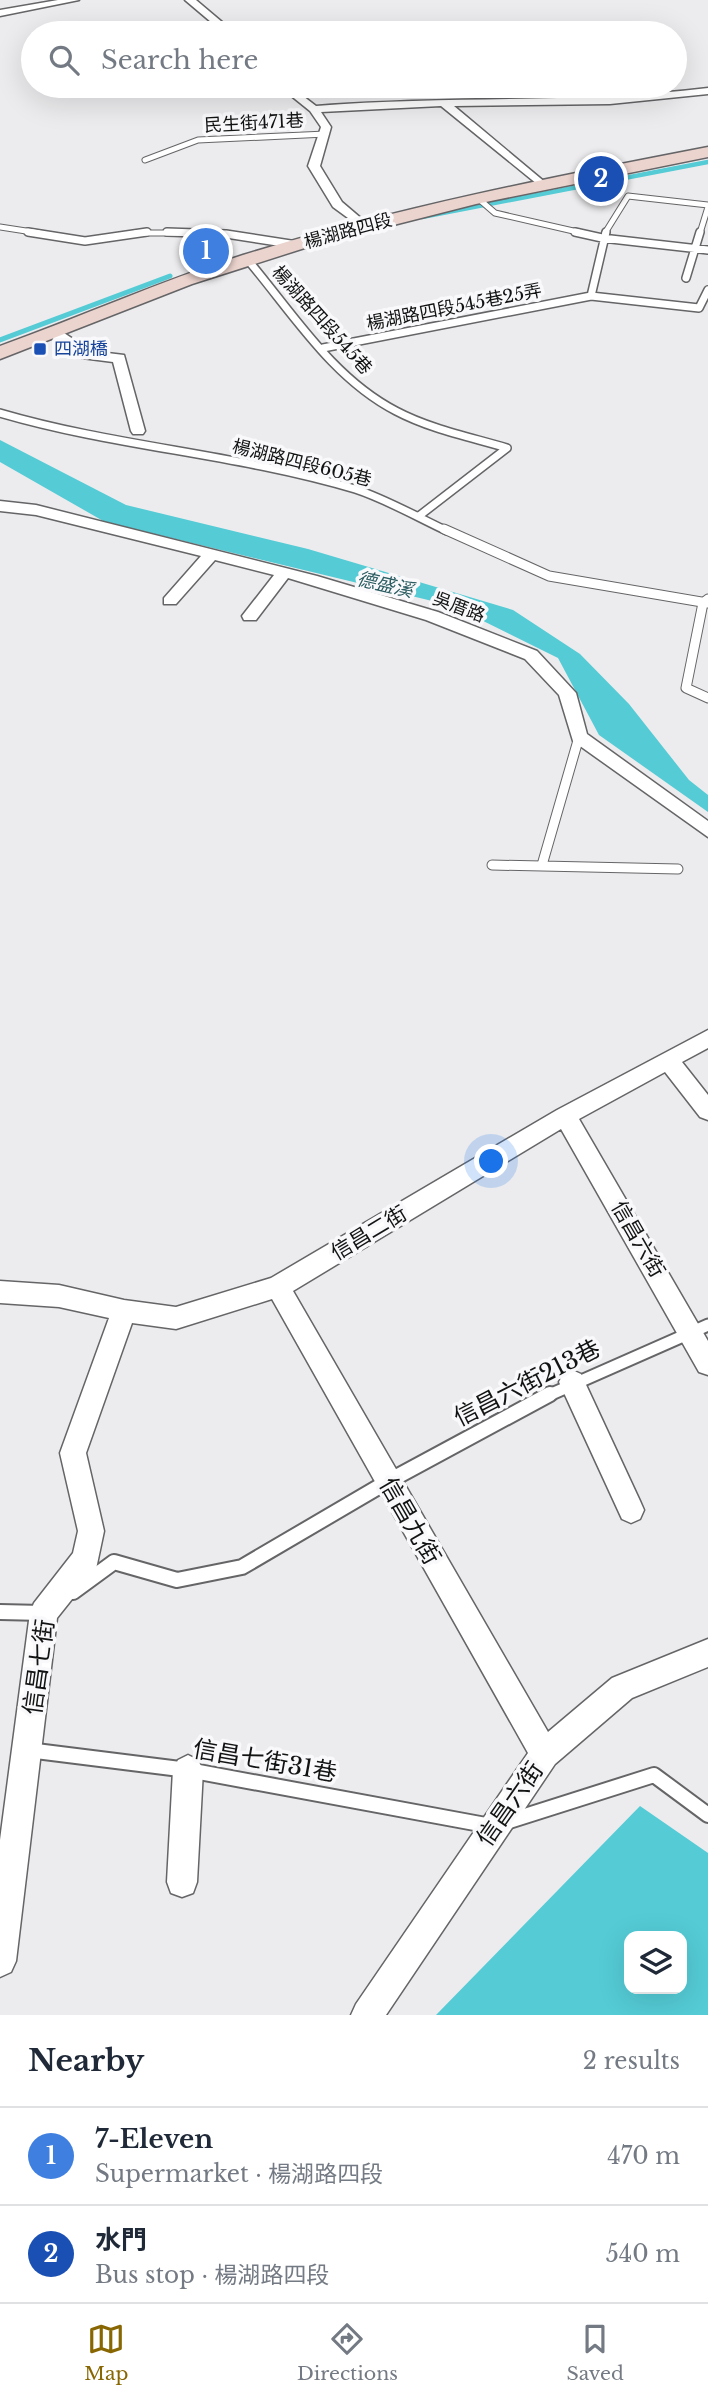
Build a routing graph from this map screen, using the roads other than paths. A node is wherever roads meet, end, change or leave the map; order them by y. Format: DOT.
graph roads {
  1 [pos="74,0"];
  2 [pos="190,0"];
  3 [pos="49,2"];
  4 [pos="0,13"];
  5 [pos="215,21"];
  6 [pos="708,91"];
  7 [pos="687,94"];
  8 [pos="300,98"];
  9 [pos="655,98"];
  10 [pos="445,104"];
  11 [pos="314,109"];
  12 [pos="326,134"];
  13 [pos="708,152"];
  14 [pos="145,160"];
  15 [pos="542,185"];
  16 [pos="480,200"];
  17 [pos="708,206"];
  18 [pos="363,225"];
  19 [pos="0,227"];
  20 [pos="601,239"];
  21 [pos="297,245"];
  22 [pos="697,248"];
  23 [pos="708,250"];
  24 [pos="247,259"];
  25 [pos="686,278"];
  26 [pos="708,290"];
  27 [pos="591,296"];
  28 [pos="56,334"];
  29 [pos="323,348"];
  30 [pos="0,353"];
  31 [pos="0,413"];
  32 [pos="138,431"];
  33 [pos="0,506"];
  34 [pos="419,516"];
  35 [pos="212,554"];
  36 [pos="284,573"];
  37 [pos="170,601"];
  38 [pos="707,602"];
  39 [pos="250,616"];
  40 [pos="708,698"];
  41 [pos="579,737"];
  42 [pos="708,831"];
  43 [pos="492,865"];
  44 [pos="542,865"];
  45 [pos="678,869"];
  46 [pos="708,1038"];
  47 [pos="667,1059"];
  48 [pos="708,1111"];
  49 [pos="565,1116"];
  50 [pos="278,1287"];
  51 [pos="0,1292"];
  52 [pos="124,1311"];
  53 [pos="700,1328"];
  54 [pos="708,1364"];
  55 [pos="572,1382"];
  56 [pos="387,1482"];
  57 [pos="631,1510"];
  58 [pos="0,1612"];
  59 [pos="44,1613"];
  60 [pos="708,1653"];
  61 [pos="28,1750"];
  62 [pos="545,1754"];
  63 [pos="188,1770"];
  64 [pos="708,1815"];
  65 [pos="493,1827"];
  66 [pos="182,1882"];
  67 [pos="0,1961"];
  68 [pos="367,2015"];
  1 -- 3 [label="street"];
  2 -- 5 [label="street"];
  3 -- 4 [label="street"];
  6 -- 7 [label="street"];
  8 -- 11 [label="street"];
  9 -- 10 [label="street"];
  10 -- 11 [label="street"];
  10 -- 15 [label="street"];
  11 -- 12 [label="street"];
  12 -- 14 [label="lane, 民生街471巷"];
  12 -- 18 [label="street"];
  13 -- 15 [label="street, 楊湖路四段"];
  15 -- 16 [label="street, 楊湖路四段"];
  16 -- 18 [label="street, 楊湖路四段"];
  16 -- 20 [label="lane"];
  17 -- 20 [label="lane"];
  17 -- 22 [label="lane"];
  18 -- 21 [label="street, 楊湖路四段"];
  19 -- 21 [label="lane"];
  20 -- 22 [label="lane"];
  20 -- 27 [label="lane"];
  21 -- 24 [label="street, 楊湖路四段"];
  22 -- 23 [label="lane"];
  22 -- 25 [label="lane"];
  24 -- 28 [label="street, 楊湖路四段"];
  24 -- 29 [label="lane, 楊湖路四段545巷"];
  26 -- 27 [label="lane, 楊湖路四段545巷25弄"];
  27 -- 29 [label="lane, 楊湖路四段545巷25弄"];
  28 -- 30 [label="street, 楊湖路四段"];
  28 -- 32 [label="street"];
  29 -- 34 [label="lane, 楊湖路四段545巷"];
  31 -- 34 [label="lane, 楊湖路四段605巷"];
  33 -- 35 [label="street, 吳厝路"];
  34 -- 38 [label="lane, 楊湖路四段605巷"];
  35 -- 36 [label="street, 吳厝路"];
  35 -- 37 [label="street"];
  36 -- 39 [label="street"];
  36 -- 41 [label="street, 吳厝路"];
  38 -- 40 [label="lane"];
  41 -- 42 [label="street"];
  41 -- 44 [label="lane"];
  43 -- 44 [label="lane"];
  44 -- 45 [label="lane"];
  46 -- 47 [label="street, 信昌二街"];
  47 -- 48 [label="street"];
  47 -- 49 [label="street, 信昌二街"];
  49 -- 50 [label="street, 信昌二街"];
  49 -- 53 [label="street, 信昌六街"];
  50 -- 52 [label="street, 信昌二街"];
  50 -- 56 [label="street, 信昌九街"];
  51 -- 52 [label="street, 信昌二街"];
  52 -- 59 [label="street, 信昌七街"];
  53 -- 54 [label="street, 信昌六街"];
  53 -- 55 [label="lane, 信昌六街213巷"];
  55 -- 56 [label="lane, 信昌六街213巷"];
  55 -- 57 [label="street"];
  56 -- 59 [label="lane, 信昌六街213巷"];
  56 -- 62 [label="street, 信昌九街"];
  58 -- 59 [label="lane"];
  59 -- 61 [label="street, 信昌七街"];
  60 -- 62 [label="street, 信昌六街"];
  61 -- 63 [label="lane, 信昌七街31巷"];
  61 -- 67 [label="street, 信昌七街"];
  62 -- 65 [label="street, 信昌六街"];
  63 -- 65 [label="lane, 信昌七街31巷"];
  63 -- 66 [label="street"];
  64 -- 65 [label="lane"];
  65 -- 68 [label="street, 信昌六街"];
}
